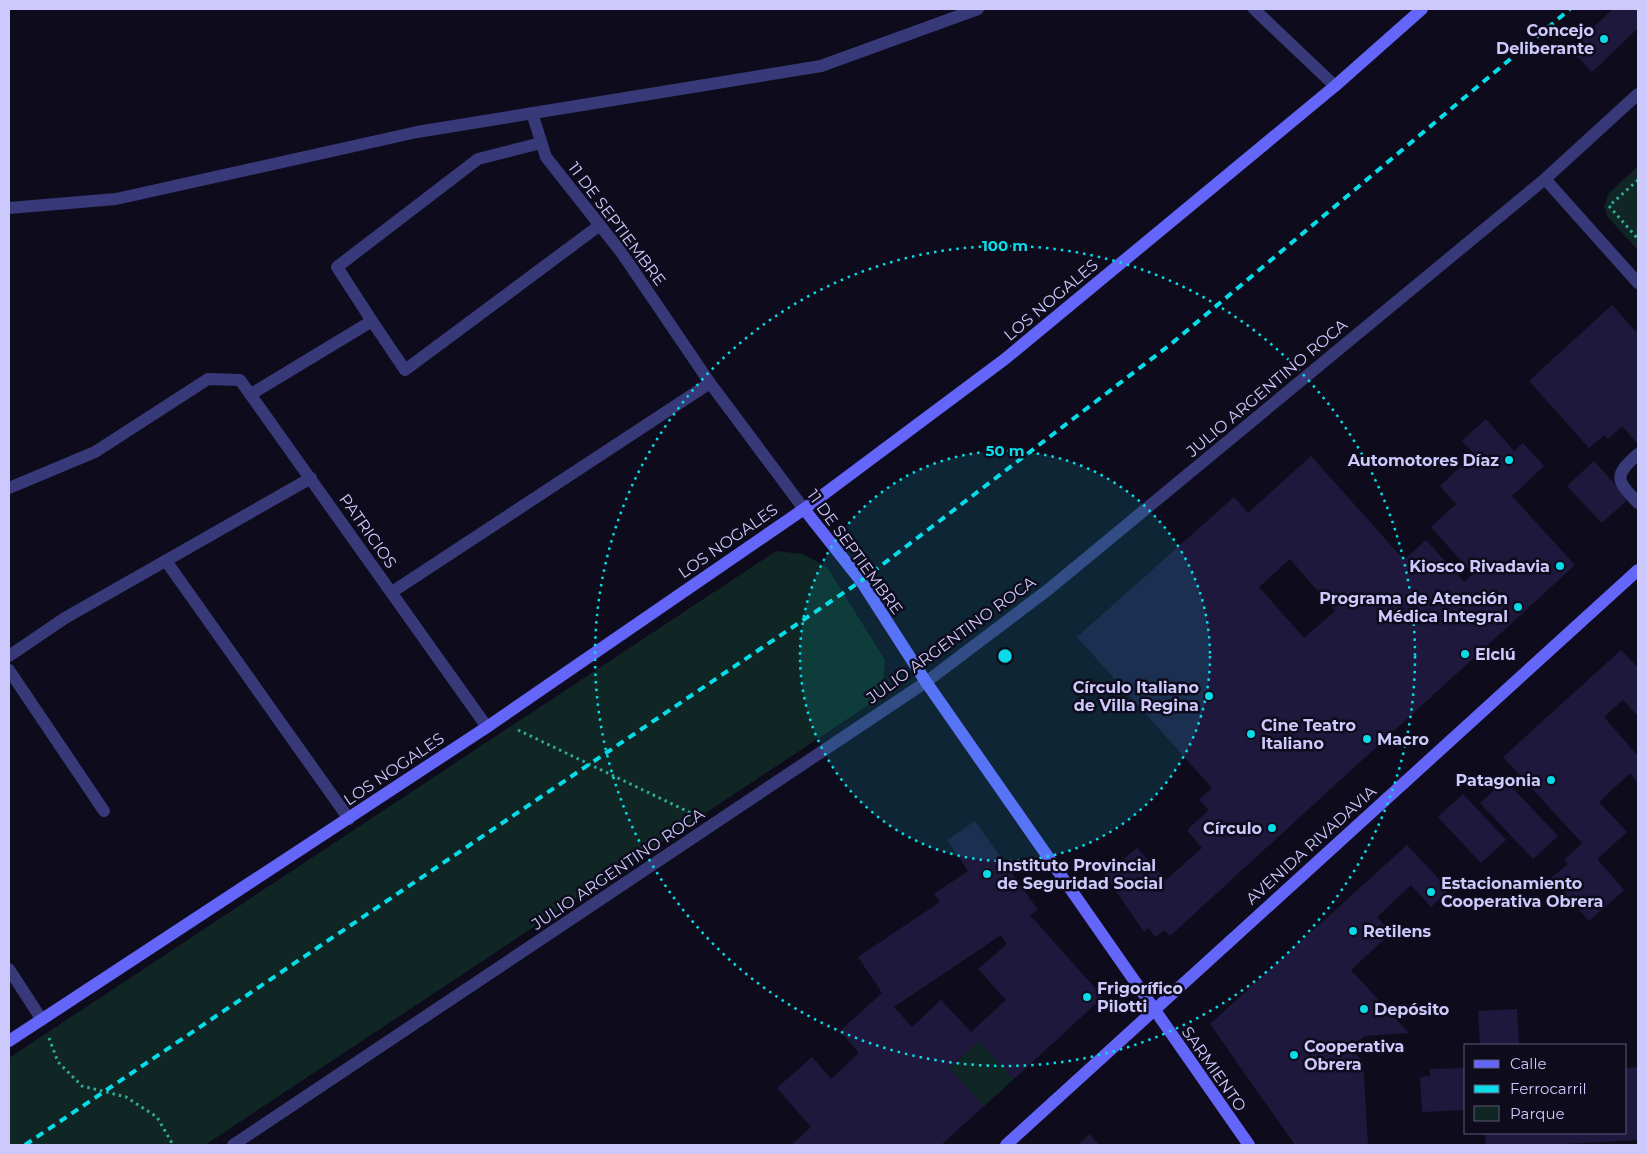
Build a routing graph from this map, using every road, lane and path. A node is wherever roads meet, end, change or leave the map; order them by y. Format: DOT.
graph roads {
  1 [pos="978,9"];
  2 [pos="1254,9"];
  3 [pos="1422,9"];
  4 [pos="1334,86"];
  5 [pos="1638,94"];
  6 [pos="532,113"];
  7 [pos="541,143"];
  8 [pos="1545,179"];
  9 [pos="1638,180"];
  10 [pos="9,208"];
  11 [pos="600,225"];
  12 [pos="1638,239"];
  13 [pos="1638,283"];
  14 [pos="372,321"];
  15 [pos="710,383"];
  16 [pos="251,394"];
  17 [pos="1638,454"];
  18 [pos="311,478"];
  19 [pos="9,488"];
  20 [pos="1638,503"];
  21 [pos="804,509"];
  22 [pos="166,561"];
  23 [pos="1638,570"];
  24 [pos="392,592"];
  25 [pos="9,656"];
  26 [pos="9,670"];
  27 [pos="926,682"];
  28 [pos="492,724"];
  29 [pos="104,811"];
  30 [pos="349,819"];
  31 [pos="714,824"];
  32 [pos="9,969"];
  33 [pos="1154,1011"];
  34 [pos="42,1020"];
  35 [pos="9,1041"];
  36 [pos="173,1145"];
  37 [pos="233,1145"];
  38 [pos="1006,1145"];
  39 [pos="1249,1145"];
  1 -- 6 [label="street"];
  2 -- 4 [label="street"];
  3 -- 4 [label="street, LOS NOGALES"];
  4 -- 21 [label="street, LOS NOGALES"];
  5 -- 8 [label="street, JULIO ARGENTINO ROCA"];
  6 -- 7 [label="street, 11 DE SEPTIEMBRE"];
  6 -- 10 [label="street"];
  7 -- 11 [label="street, 11 DE SEPTIEMBRE"];
  7 -- 14 [label="street"];
  8 -- 13 [label="street"];
  8 -- 27 [label="street, JULIO ARGENTINO ROCA"];
  9 -- 12 [label="path"];
  11 -- 14 [label="street"];
  11 -- 15 [label="street, 11 DE SEPTIEMBRE"];
  14 -- 16 [label="street"];
  15 -- 21 [label="street, 11 DE SEPTIEMBRE"];
  15 -- 24 [label="street"];
  16 -- 18 [label="street, PATRICIOS"];
  16 -- 19 [label="street, PATRICIOS"];
  17 -- 20 [label="street"];
  18 -- 22 [label="street"];
  18 -- 24 [label="street, PATRICIOS"];
  21 -- 27 [label="street, 11 DE SEPTIEMBRE"];
  21 -- 28 [label="street, LOS NOGALES"];
  22 -- 25 [label="street"];
  22 -- 30 [label="street"];
  23 -- 33 [label="street, AVENIDA RIVADAVIA"];
  24 -- 28 [label="street, PATRICIOS"];
  26 -- 29 [label="street"];
  27 -- 31 [label="street, JULIO ARGENTINO ROCA"];
  27 -- 33 [label="street, 11 DE SEPTIEMBRE"];
  28 -- 30 [label="street, LOS NOGALES"];
  28 -- 31 [label="path"];
  30 -- 34 [label="street, LOS NOGALES"];
  31 -- 37 [label="street, JULIO ARGENTINO ROCA"];
  32 -- 34 [label="street"];
  33 -- 38 [label="street, AVENIDA RIVADAVIA"];
  33 -- 39 [label="street, SARMIENTO"];
  34 -- 35 [label="street, LOS NOGALES"];
  34 -- 36 [label="path"];
}
